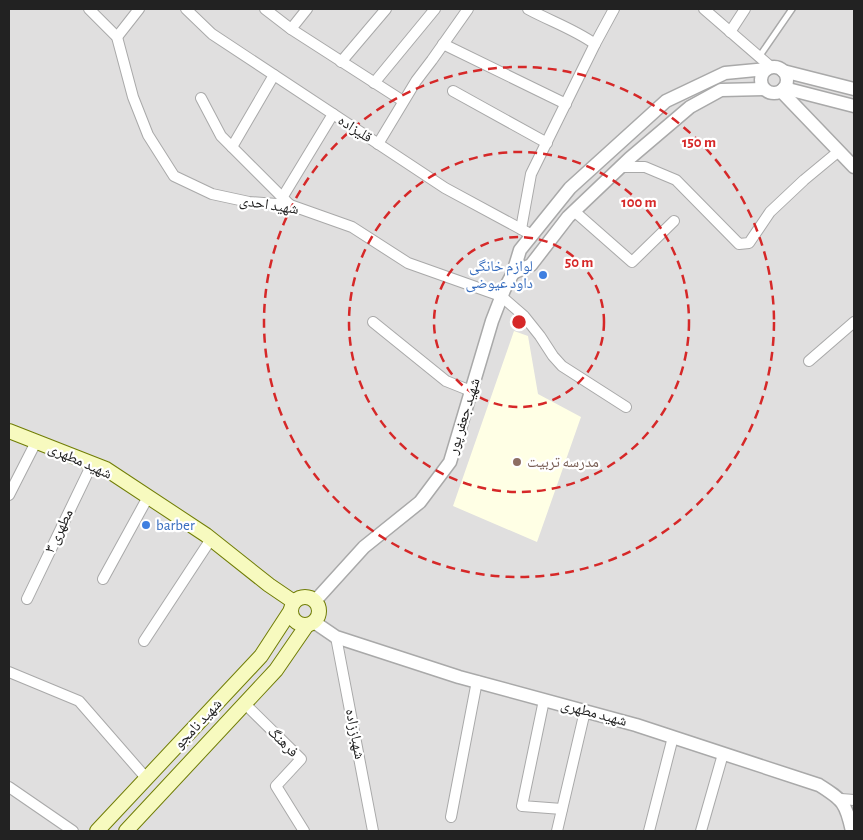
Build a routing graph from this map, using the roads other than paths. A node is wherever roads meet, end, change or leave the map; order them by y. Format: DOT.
graph roads {
  1 [pos="89,9"];
  2 [pos="139,9"];
  3 [pos="186,9"];
  4 [pos="266,9"];
  5 [pos="307,9"];
  6 [pos="386,9"];
  7 [pos="435,9"];
  8 [pos="468,9"];
  9 [pos="528,9"];
  10 [pos="614,9"];
  11 [pos="704,9"];
  12 [pos="745,9"];
  13 [pos="792,9"];
  14 [pos="291,29"];
  15 [pos="730,32"];
  16 [pos="116,37"];
  17 [pos="443,44"];
  18 [pos="595,44"];
  19 [pos="759,57"];
  20 [pos="341,62"];
  21 [pos="774,69"];
  22 [pos="274,76"];
  23 [pos="374,83"];
  24 [pos="764,89"];
  25 [pos="854,89"];
  26 [pos="453,90"];
  27 [pos="783,90"];
  28 [pos="201,98"];
  29 [pos="403,101"];
  30 [pos="566,104"];
  31 [pos="854,106"];
  32 [pos="333,114"];
  33 [pos="547,143"];
  34 [pos="378,144"];
  35 [pos="232,147"];
  36 [pos="839,151"];
  37 [pos="620,167"];
  38 [pos="854,168"];
  39 [pos="282,198"];
  40 [pos="290,205"];
  41 [pos="574,211"];
  42 [pos="674,221"];
  43 [pos="527,232"];
  44 [pos="513,273"];
  45 [pos="502,296"];
  46 [pos="373,322"];
  47 [pos="854,322"];
  48 [pos="809,361"];
  49 [pos="471,391"];
  50 [pos="626,407"];
  51 [pos="9,431"];
  52 [pos="36,442"];
  53 [pos="92,464"];
  54 [pos="9,495"];
  55 [pos="148,497"];
  56 [pos="211,539"];
  57 [pos="103,579"];
  58 [pos="27,599"];
  59 [pos="315,601"];
  60 [pos="293,606"];
  61 [pos="310,624"];
  62 [pos="336,637"];
  63 [pos="144,641"];
  64 [pos="9,672"];
  65 [pos="477,682"];
  66 [pos="544,700"];
  67 [pos="244,704"];
  68 [pos="585,711"];
  69 [pos="673,737"];
  70 [pos="723,754"];
  71 [pos="147,779"];
  72 [pos="9,787"];
  73 [pos="841,799"];
  74 [pos="854,800"];
  75 [pos="562,809"];
  76 [pos="451,818"];
  77 [pos="73,831"];
  78 [pos="97,831"];
  79 [pos="126,831"];
  80 [pos="304,831"];
  81 [pos="373,831"];
  82 [pos="557,831"];
  83 [pos="649,831"];
  84 [pos="700,831"];
  85 [pos="852,831"];
  1 -- 16 [label="street"];
  2 -- 16 [label="street"];
  3 -- 22 [label="street, قلیزاده"];
  4 -- 14 [label="street"];
  5 -- 14 [label="street"];
  6 -- 20 [label="street"];
  7 -- 23 [label="street"];
  8 -- 17 [label="street"];
  9 -- 18 [label="street"];
  10 -- 18 [label="street"];
  11 -- 15 [label="street"];
  12 -- 15 [label="street"];
  13 -- 19 [label="lane"];
  14 -- 20 [label="street"];
  15 -- 19 [label="street"];
  16 -- 40 [label="street, شهید احدی"];
  17 -- 29 [label="street"];
  17 -- 30 [label="street"];
  18 -- 30 [label="street"];
  19 -- 21 [label="street"];
  20 -- 23 [label="street"];
  21 -- 24 [label="street"];
  21 -- 25 [label="street, شهید جعفر پور"];
  21 -- 27 [label="street"];
  21 -- 43 [label="street, شهید جعفر پور"];
  22 -- 32 [label="street, قلیزاده"];
  22 -- 35 [label="street"];
  23 -- 29 [label="street"];
  24 -- 27 [label="street"];
  24 -- 37 [label="street"];
  26 -- 33 [label="street"];
  27 -- 31 [label="street"];
  27 -- 36 [label="street"];
  28 -- 35 [label="street"];
  29 -- 34 [label="street"];
  30 -- 33 [label="street"];
  32 -- 34 [label="street, قلیزاده"];
  32 -- 39 [label="street"];
  33 -- 43 [label="street"];
  34 -- 43 [label="street, قلیزاده"];
  35 -- 39 [label="street"];
  36 -- 37 [label="street"];
  36 -- 38 [label="street"];
  37 -- 41 [label="street"];
  39 -- 40 [label="street"];
  40 -- 45 [label="street, شهید احدی"];
  41 -- 42 [label="street"];
  41 -- 44 [label="street"];
  43 -- 44 [label="street, شهید جعفر پور"];
  44 -- 45 [label="street, شهید جعفر پور"];
  45 -- 49 [label="street, شهید جعفر پور"];
  45 -- 50 [label="street"];
  46 -- 49 [label="street"];
  47 -- 48 [label="street"];
  49 -- 59 [label="street, شهید جعفر پور"];
  51 -- 52 [label="main road, شهید مطهری"];
  52 -- 53 [label="main road, شهید مطهری"];
  52 -- 54 [label="street"];
  53 -- 55 [label="main road, شهید مطهری"];
  53 -- 58 [label="street, مطهری ۳"];
  55 -- 56 [label="main road, شهید مطهری"];
  55 -- 57 [label="street"];
  56 -- 60 [label="main road, شهید مطهری"];
  56 -- 63 [label="street"];
  59 -- 60 [label="main road"];
  59 -- 61 [label="main road"];
  60 -- 61 [label="main road"];
  60 -- 71 [label="main road, شهید نامجو"];
  61 -- 62 [label="street, شهید مطهری"];
  61 -- 67 [label="main road, شهید نامجو"];
  62 -- 65 [label="street, شهید مطهری"];
  62 -- 81 [label="street, شهباززاده"];
  64 -- 71 [label="street"];
  65 -- 66 [label="street, شهید مطهری"];
  65 -- 76 [label="street"];
  66 -- 68 [label="street, شهید مطهری"];
  66 -- 75 [label="street"];
  67 -- 79 [label="main road, شهید نامجو"];
  67 -- 80 [label="street, فرهنگ"];
  68 -- 69 [label="street, شهید مطهری"];
  68 -- 75 [label="street"];
  69 -- 70 [label="street, شهید مطهری"];
  69 -- 83 [label="street"];
  70 -- 73 [label="street, شهید مطهری"];
  70 -- 84 [label="street"];
  71 -- 78 [label="main road, شهید نامجو"];
  72 -- 77 [label="street"];
  73 -- 74 [label="street"];
  73 -- 85 [label="street"];
  75 -- 82 [label="street"];
}
